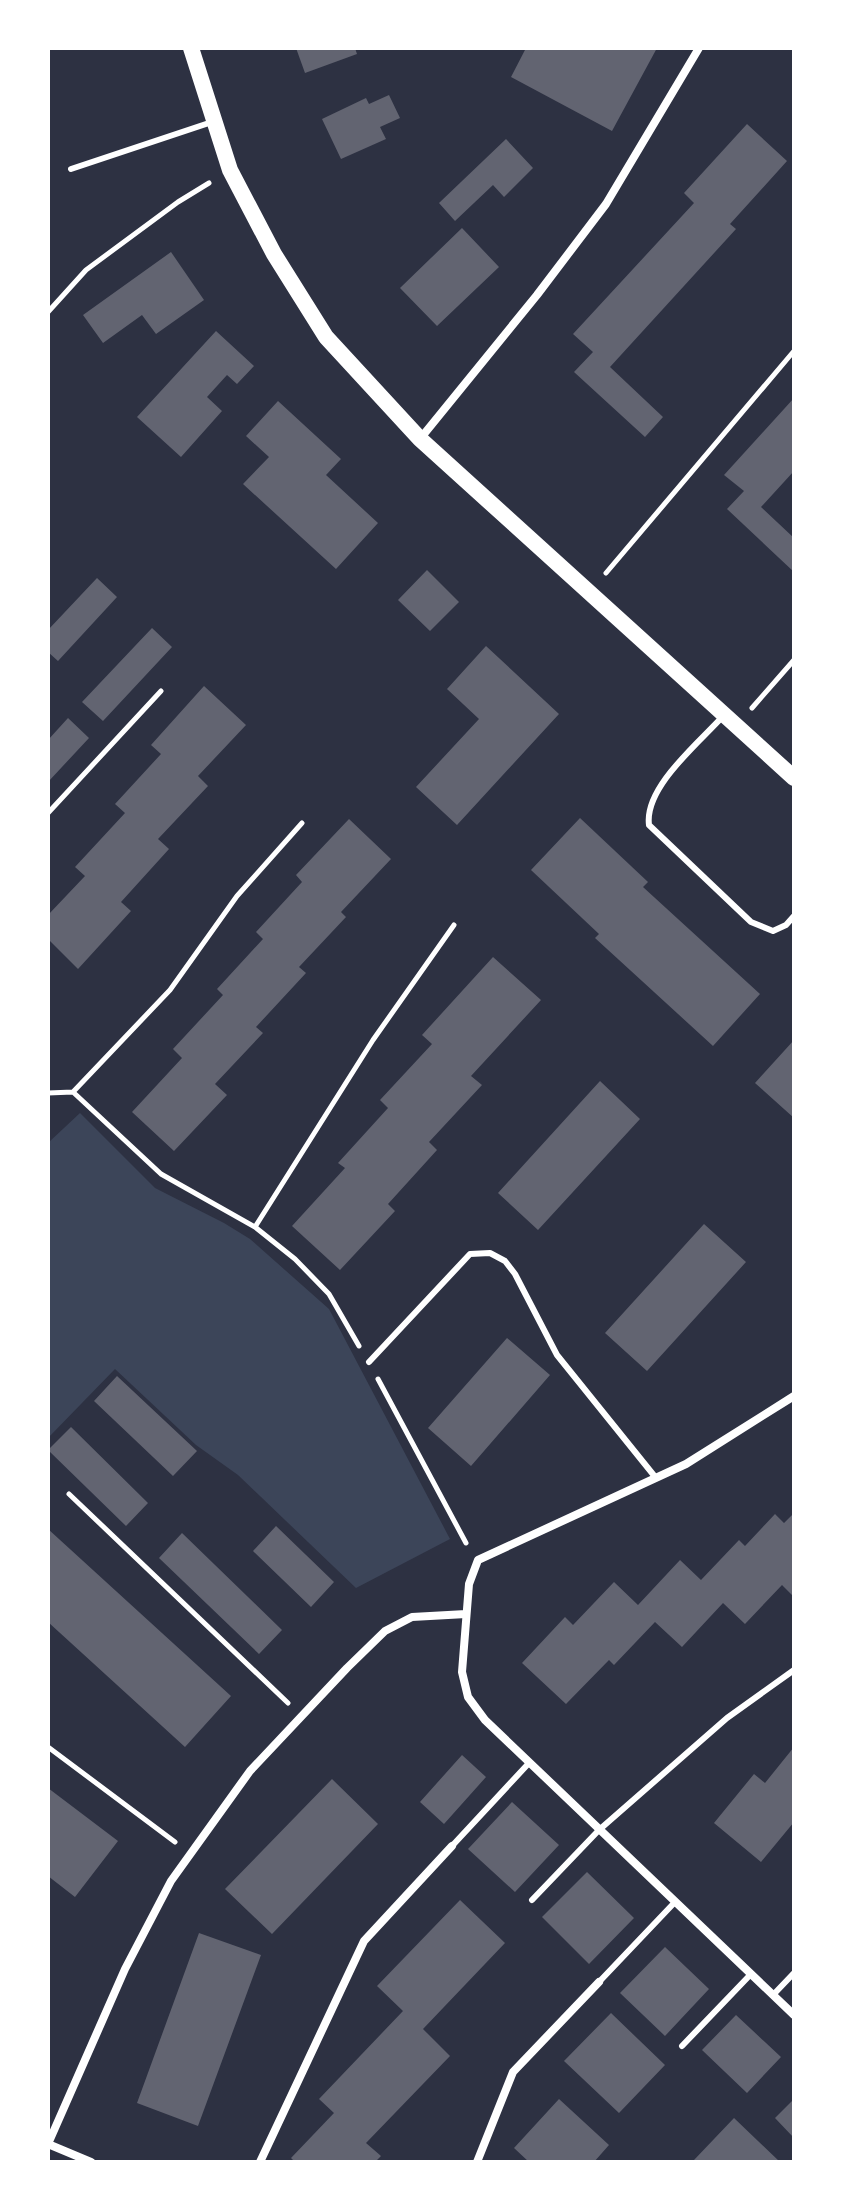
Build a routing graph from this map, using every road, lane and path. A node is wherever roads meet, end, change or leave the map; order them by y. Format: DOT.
graph roads {
  1 [pos="191,48"];
  2 [pos="699,48"];
  3 [pos="214,122"];
  4 [pos="71,169"];
  5 [pos="230,170"];
  6 [pos="48,312"];
  7 [pos="794,351"];
  8 [pos="420,439"];
  9 [pos="589,593"];
  10 [pos="794,660"];
  11 [pos="161,691"];
  12 [pos="730,721"];
  13 [pos="794,778"];
  14 [pos="48,813"];
  15 [pos="302,823"];
  16 [pos="794,916"];
  17 [pos="454,925"];
  18 [pos="73,1092"];
  19 [pos="48,1093"];
  20 [pos="255,1227"];
  21 [pos="369,1362"];
  22 [pos="794,1396"];
  23 [pos="656,1478"];
  24 [pos="69,1494"];
  25 [pos="478,1560"];
  26 [pos="466,1614"];
  27 [pos="794,1670"];
  28 [pos="302,1716"];
  29 [pos="48,1747"];
  30 [pos="529,1763"];
  31 [pos="599,1830"];
  32 [pos="452,1846"];
  33 [pos="190,1854"];
  34 [pos="532,1900"];
  35 [pos="675,1902"];
  36 [pos="794,1973"];
  37 [pos="751,1974"];
  38 [pos="599,1982"];
  39 [pos="773,1995"];
  40 [pos="794,2015"];
  41 [pos="682,2046"];
  42 [pos="48,2144"];
  43 [pos="91,2162"];
  44 [pos="260,2162"];
  45 [pos="477,2162"];
  1 -- 3 [label="main road"];
  2 -- 8 [label="street"];
  3 -- 4 [label="lane"];
  3 -- 5 [label="main road"];
  5 -- 6 [label="path"];
  5 -- 8 [label="main road"];
  7 -- 9 [label="path"];
  8 -- 9 [label="main road"];
  9 -- 12 [label="main road"];
  10 -- 12 [label="path"];
  11 -- 14 [label="path"];
  12 -- 13 [label="main road"];
  12 -- 16 [label="lane"];
  15 -- 18 [label="path"];
  17 -- 20 [label="path"];
  18 -- 19 [label="path"];
  18 -- 20 [label="path"];
  20 -- 21 [label="path"];
  21 -- 23 [label="lane"];
  21 -- 25 [label="path"];
  22 -- 23 [label="street"];
  23 -- 25 [label="street"];
  24 -- 28 [label="path"];
  25 -- 26 [label="street"];
  26 -- 28 [label="street"];
  26 -- 30 [label="street"];
  27 -- 31 [label="lane"];
  28 -- 33 [label="street"];
  29 -- 33 [label="path"];
  30 -- 31 [label="street"];
  30 -- 32 [label="lane"];
  31 -- 34 [label="lane"];
  31 -- 35 [label="street"];
  32 -- 44 [label="street"];
  33 -- 42 [label="street"];
  35 -- 37 [label="street"];
  35 -- 38 [label="lane"];
  36 -- 39 [label="lane"];
  37 -- 39 [label="street"];
  37 -- 41 [label="lane"];
  38 -- 45 [label="street"];
  39 -- 40 [label="street"];
  42 -- 43 [label="street"];
}
